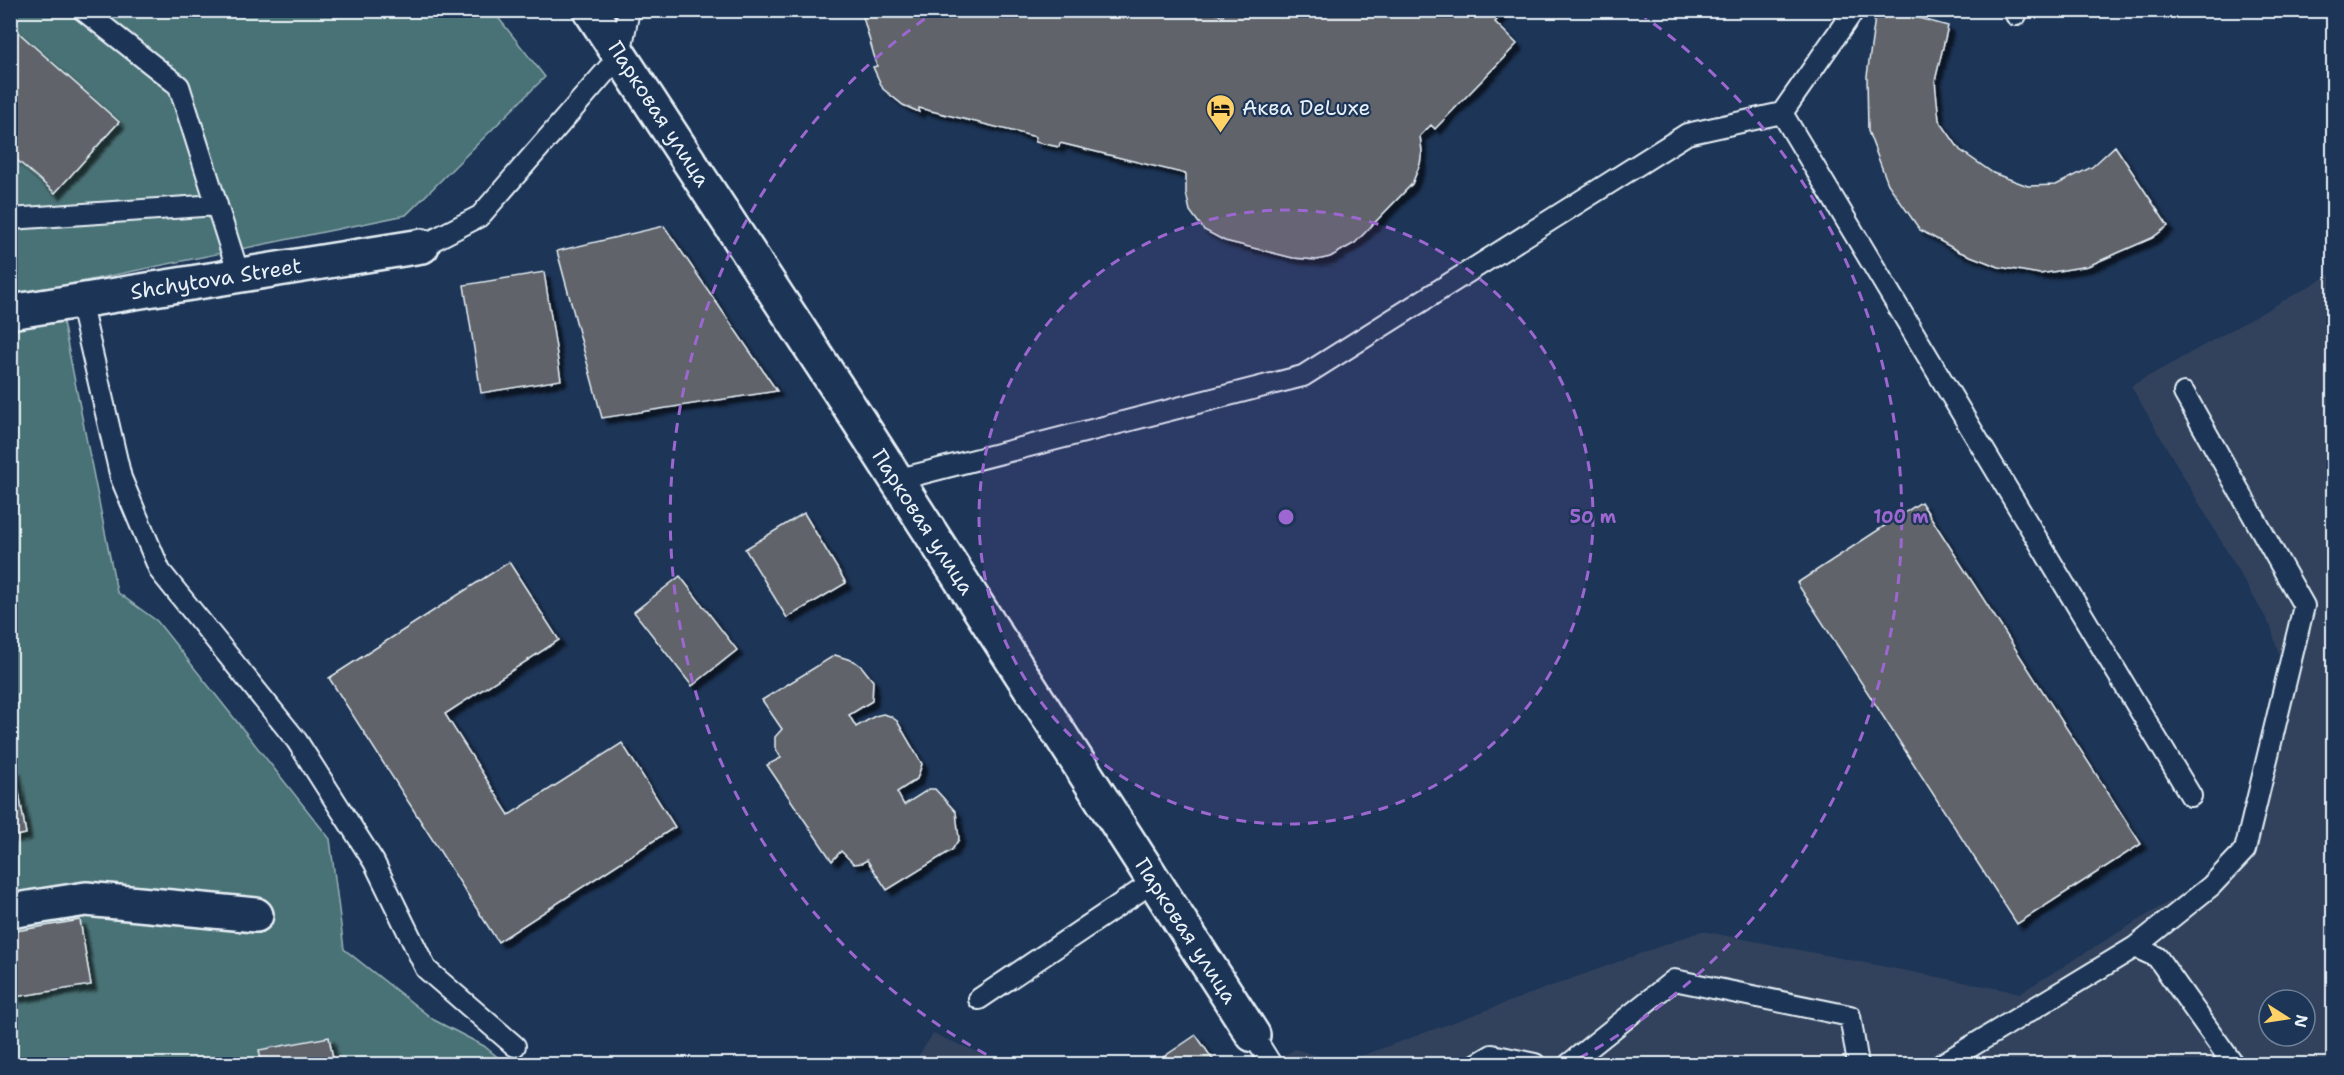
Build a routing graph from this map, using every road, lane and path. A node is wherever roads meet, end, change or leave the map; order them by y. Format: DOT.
graph roads {
  1 [pos="83,10"];
  2 [pos="590,10"];
  3 [pos="629,10"];
  4 [pos="1854,10"];
  5 [pos="620,55"];
  6 [pos="1782,113"];
  7 [pos="217,206"];
  8 [pos="10,219"];
  9 [pos="422,246"];
  10 [pos="238,275"];
  11 [pos="80,301"];
  12 [pos="10,312"];
  13 [pos="2184,393"];
  14 [pos="896,480"];
  15 [pos="2191,796"];
  16 [pos="1153,882"];
  17 [pos="10,910"];
  18 [pos="256,915"];
  19 [pos="2135,947"];
  20 [pos="979,999"];
  21 [pos="1253,1035"];
  22 [pos="515,1046"];
  23 [pos="1271,1065"];
  24 [pos="1477,1065"];
  25 [pos="1535,1065"];
  26 [pos="1569,1065"];
  27 [pos="1858,1065"];
  28 [pos="1942,1065"];
  29 [pos="2233,1065"];
  1 -- 7 [label="lane"];
  2 -- 5 [label="street, Парковая улица"];
  3 -- 5 [label="lane"];
  4 -- 6 [label="lane"];
  5 -- 9 [label="lane"];
  5 -- 14 [label="street, Парковая улица"];
  6 -- 14 [label="lane"];
  6 -- 15 [label="lane"];
  7 -- 8 [label="lane"];
  7 -- 10 [label="lane"];
  9 -- 10 [label="street, Shchytova Street"];
  10 -- 11 [label="street, Shchytova Street"];
  11 -- 12 [label="street, Shchytova Street"];
  11 -- 22 [label="lane"];
  13 -- 19 [label="lane"];
  14 -- 16 [label="street, Парковая улица"];
  16 -- 20 [label="lane"];
  16 -- 21 [label="street, Парковая улица"];
  17 -- 18 [label="street"];
  19 -- 28 [label="lane"];
  19 -- 29 [label="lane"];
  21 -- 23 [label="lane"];
  24 -- 25 [label="lane"];
  26 -- 27 [label="lane"];
}
